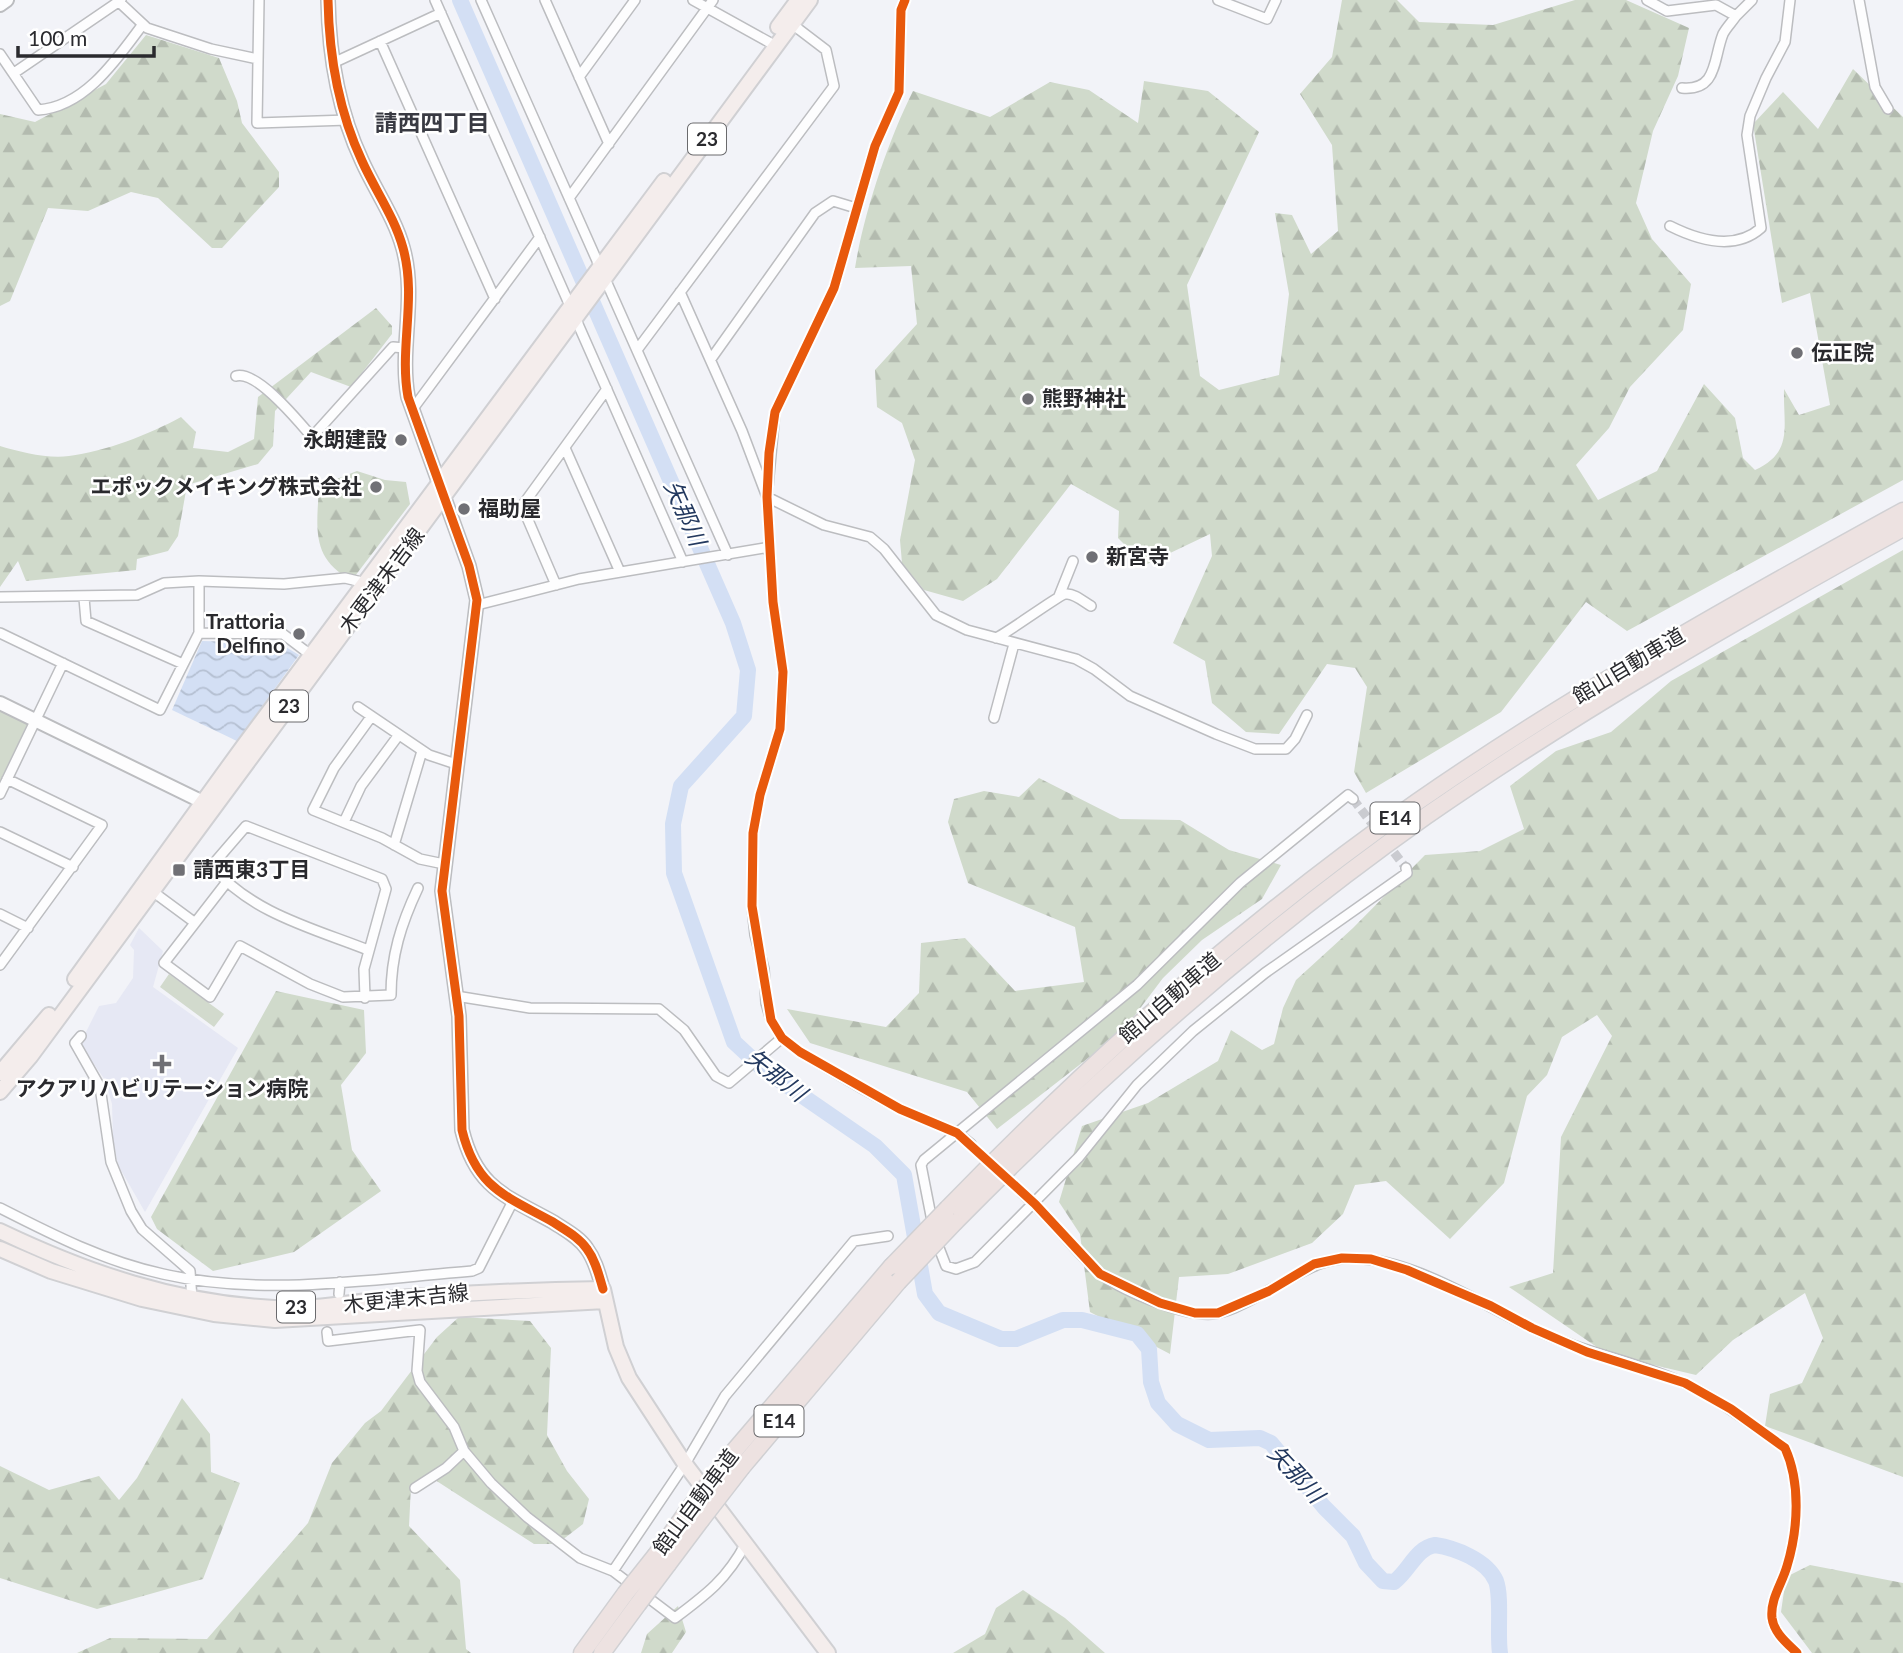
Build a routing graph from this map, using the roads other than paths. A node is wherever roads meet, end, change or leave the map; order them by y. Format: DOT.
graph roads {
  1 [pos="7,0"];
  2 [pos="259,0"];
  3 [pos="328,0"];
  4 [pos="435,0"];
  5 [pos="481,0"];
  6 [pos="545,0"];
  7 [pos="635,0"];
  8 [pos="693,0"];
  9 [pos="798,0"];
  10 [pos="810,0"];
  11 [pos="905,0"];
  12 [pos="1218,0"];
  13 [pos="1276,0"];
  14 [pos="1647,0"];
  15 [pos="1752,0"];
  16 [pos="1790,0"];
  17 [pos="1859,0"];
  18 [pos="119,1"];
  19 [pos="710,4"];
  20 [pos="0,5"];
  21 [pos="441,13"];
  22 [pos="1736,16"];
  23 [pos="788,21"];
  24 [pos="143,24"];
  25 [pos="380,41"];
  26 [pos="772,44"];
  27 [pos="0,54"];
  28 [pos="258,59"];
  29 [pos="333,63"];
  30 [pos="14,74"];
  31 [pos="579,77"];
  32 [pos="1682,88"];
  33 [pos="1888,109"];
  34 [pos="348,120"];
  35 [pos="609,144"];
  36 [pos="569,198"];
  37 [pos="856,208"];
  38 [pos="1670,226"];
  39 [pos="540,237"];
  40 [pos="602,272"];
  41 [pos="680,292"];
  42 [pos="495,299"];
  43 [pos="573,311"];
  44 [pos="405,348"];
  45 [pos="637,350"];
  46 [pos="711,359"];
  47 [pos="236,376"];
  48 [pos="607,389"];
  49 [pos="412,410"];
  50 [pos="565,449"];
  51 [pos="441,492"];
  52 [pos="768,497"];
  53 [pos="1903,511"];
  54 [pos="1903,528"];
  55 [pos="770,547"];
  56 [pos="724,556"];
  57 [pos="1073,561"];
  58 [pos="686,562"];
  59 [pos="620,572"];
  60 [pos="199,581"];
  61 [pos="366,583"];
  62 [pos="556,585"];
  63 [pos="1059,596"];
  64 [pos="0,597"];
  65 [pos="84,598"];
  66 [pos="477,604"];
  67 [pos="1091,607"];
  68 [pos="0,633"];
  69 [pos="198,634"];
  70 [pos="996,638"];
  71 [pos="1014,644"];
  72 [pos="312,656"];
  73 [pos="63,663"];
  74 [pos="184,664"];
  75 [pos="0,703"];
  76 [pos="358,707"];
  77 [pos="1307,715"];
  78 [pos="372,717"];
  79 [pos="994,718"];
  80 [pos="35,720"];
  81 [pos="398,736"];
  82 [pos="422,751"];
  83 [pos="456,764"];
  84 [pos="7,779"];
  85 [pos="0,794"];
  86 [pos="1353,799"];
  87 [pos="209,805"];
  88 [pos="344,822"];
  89 [pos="0,832"];
  90 [pos="394,845"];
  91 [pos="444,864"];
  92 [pos="73,867"];
  93 [pos="1406,868"];
  94 [pos="226,883"];
  95 [pos="418,888"];
  96 [pos="152,891"];
  97 [pos="0,914"];
  98 [pos="194,922"];
  99 [pos="27,928"];
  100 [pos="368,950"];
  101 [pos="0,965"];
  102 [pos="456,996"];
  103 [pos="365,998"];
  104 [pos="81,1036"];
  105 [pos="782,1038"];
  106 [pos="0,1073"];
  107 [pos="0,1092"];
  108 [pos="957,1133"];
  109 [pos="971,1144"];
  110 [pos="1022,1193"];
  111 [pos="513,1201"];
  112 [pos="1035,1204"];
  113 [pos="0,1208"];
  114 [pos="952,1215"];
  115 [pos="0,1231"];
  116 [pos="888,1236"];
  117 [pos="0,1249"];
  118 [pos="192,1279"];
  119 [pos="340,1282"];
  120 [pos="339,1294"];
  121 [pos="604,1295"];
  122 [pos="192,1299"];
  123 [pos="425,1311"];
  124 [pos="420,1330"];
  125 [pos="327,1332"];
  126 [pos="843,1333"];
  127 [pos="464,1451"];
  128 [pos="685,1464"];
  129 [pos="415,1488"];
  130 [pos="746,1543"];
  131 [pos="612,1570"];
  132 [pos="631,1599"];
  133 [pos="582,1653"];
  134 [pos="602,1653"];
  135 [pos="828,1653"];
  136 [pos="1797,1653"];
  1 -- 20 [label="street"];
  2 -- 28 [label="street"];
  3 -- 29 [label="street"];
  4 -- 21 [label="street"];
  5 -- 36 [label="street"];
  6 -- 31 [label="street"];
  7 -- 31 [label="street"];
  8 -- 19 [label="street"];
  9 -- 23 [label="main road, 木更津末吉線 / 23"];
  10 -- 23 [label="main road, 木更津末吉線 / 23"];
  11 -- 37 [label="street"];
  12 -- 13 [label="street"];
  14 -- 22 [label="street"];
  15 -- 22 [label="street"];
  16 -- 38 [label="street"];
  17 -- 33 [label="street"];
  18 -- 24 [label="street"];
  18 -- 30 [label="street"];
  19 -- 26 [label="street"];
  19 -- 35 [label="street"];
  21 -- 25 [label="street"];
  21 -- 39 [label="street"];
  22 -- 32 [label="street"];
  23 -- 26 [label="main road, 木更津末吉線 / 23"];
  23 -- 41 [label="street"];
  24 -- 28 [label="street"];
  24 -- 30 [label="street"];
  25 -- 29 [label="street"];
  25 -- 42 [label="street"];
  26 -- 40 [label="main road, 木更津末吉線 / 23"];
  27 -- 30 [label="street"];
  28 -- 34 [label="street"];
  29 -- 34 [label="street"];
  31 -- 35 [label="street"];
  34 -- 44 [label="street"];
  35 -- 36 [label="street"];
  36 -- 40 [label="street"];
  37 -- 46 [label="street"];
  37 -- 52 [label="street"];
  39 -- 42 [label="street"];
  39 -- 43 [label="street"];
  40 -- 43 [label="main road, 木更津末吉線 / 23"];
  40 -- 45 [label="street"];
  41 -- 45 [label="street"];
  41 -- 46 [label="street"];
  42 -- 49 [label="street"];
  43 -- 48 [label="street"];
  43 -- 51 [label="main road, 木更津末吉線 / 23"];
  44 -- 47 [label="street"];
  44 -- 49 [label="street"];
  45 -- 56 [label="street"];
  46 -- 52 [label="street"];
  48 -- 50 [label="street"];
  48 -- 58 [label="street"];
  49 -- 51 [label="street"];
  50 -- 59 [label="street"];
  50 -- 62 [label="street"];
  51 -- 61 [label="main road, 木更津末吉線 / 23"];
  51 -- 66 [label="street"];
  51 -- 87 [label="main road, 木更津末吉線 / 23"];
  52 -- 55 [label="street"];
  52 -- 70 [label="street"];
  53 -- 114 [label="highway, 館山自動車道 / E14"];
  54 -- 114 [label="highway, 館山自動車道 / E14"];
  55 -- 56 [label="street"];
  55 -- 105 [label="street"];
  56 -- 58 [label="street"];
  57 -- 63 [label="street"];
  58 -- 59 [label="street"];
  59 -- 62 [label="street"];
  60 -- 61 [label="street"];
  60 -- 65 [label="street"];
  60 -- 69 [label="street"];
  61 -- 72 [label="main road, 木更津末吉線 / 23"];
  62 -- 66 [label="street"];
  63 -- 67 [label="street"];
  63 -- 70 [label="street"];
  64 -- 65 [label="street"];
  65 -- 74 [label="street"];
  66 -- 83 [label="street"];
  68 -- 73 [label="street"];
  69 -- 72 [label="street"];
  69 -- 74 [label="street"];
  70 -- 71 [label="street"];
  71 -- 77 [label="street"];
  71 -- 79 [label="street"];
  72 -- 87 [label="main road, 木更津末吉線 / 23"];
  73 -- 74 [label="street"];
  73 -- 80 [label="street"];
  75 -- 80 [label="street"];
  76 -- 78 [label="street"];
  78 -- 81 [label="street"];
  78 -- 88 [label="street"];
  80 -- 84 [label="street"];
  80 -- 87 [label="street"];
  81 -- 82 [label="street"];
  81 -- 88 [label="street"];
  82 -- 83 [label="street"];
  82 -- 90 [label="street"];
  83 -- 91 [label="street"];
  84 -- 85 [label="street"];
  84 -- 92 [label="street"];
  86 -- 108 [label="street"];
  87 -- 96 [label="main road, 木更津末吉線 / 23"];
  87 -- 106 [label="main road, 木更津末吉線 / 23"];
  88 -- 90 [label="street"];
  89 -- 92 [label="street"];
  90 -- 91 [label="street"];
  91 -- 102 [label="street"];
  92 -- 99 [label="street"];
  93 -- 112 [label="street"];
  94 -- 98 [label="street"];
  94 -- 100 [label="street"];
  94 -- 100 [label="street"];
  95 -- 103 [label="street"];
  96 -- 98 [label="street"];
  96 -- 107 [label="main road, 木更津末吉線 / 23"];
  97 -- 99 [label="street"];
  98 -- 103 [label="street"];
  99 -- 101 [label="street"];
  100 -- 103 [label="street"];
  102 -- 105 [label="street"];
  102 -- 111 [label="street"];
  104 -- 118 [label="street"];
  105 -- 108 [label="street"];
  108 -- 109 [label="street"];
  108 -- 112 [label="street"];
  110 -- 112 [label="street"];
  111 -- 119 [label="street"];
  111 -- 121 [label="street"];
  112 -- 136 [label="street"];
  113 -- 118 [label="street"];
  114 -- 126 [label="highway, 館山自動車道 / E14, bridge"];
  114 -- 126 [label="highway, 館山自動車道 / E14, bridge"];
  115 -- 122 [label="main road, 木更津末吉線 / 23"];
  116 -- 128 [label="street"];
  117 -- 123 [label="main road, 木更津末吉線 / 23"];
  118 -- 119 [label="street"];
  118 -- 122 [label="street"];
  119 -- 120 [label="street"];
  121 -- 122 [label="main road, 木更津末吉線 / 23"];
  121 -- 123 [label="main road, 木更津末吉線 / 23"];
  121 -- 128 [label="main road"];
  123 -- 124 [label="street"];
  124 -- 125 [label="street"];
  124 -- 127 [label="street"];
  126 -- 132 [label="highway, 館山自動車道 / E14, bridge"];
  127 -- 129 [label="street"];
  127 -- 131 [label="street"];
  128 -- 130 [label="main road"];
  128 -- 131 [label="street"];
  130 -- 131 [label="street"];
  130 -- 135 [label="main road"];
  132 -- 133 [label="highway, 館山自動車道 / E14"];
  132 -- 134 [label="highway, 館山自動車道 / E14"];
}
